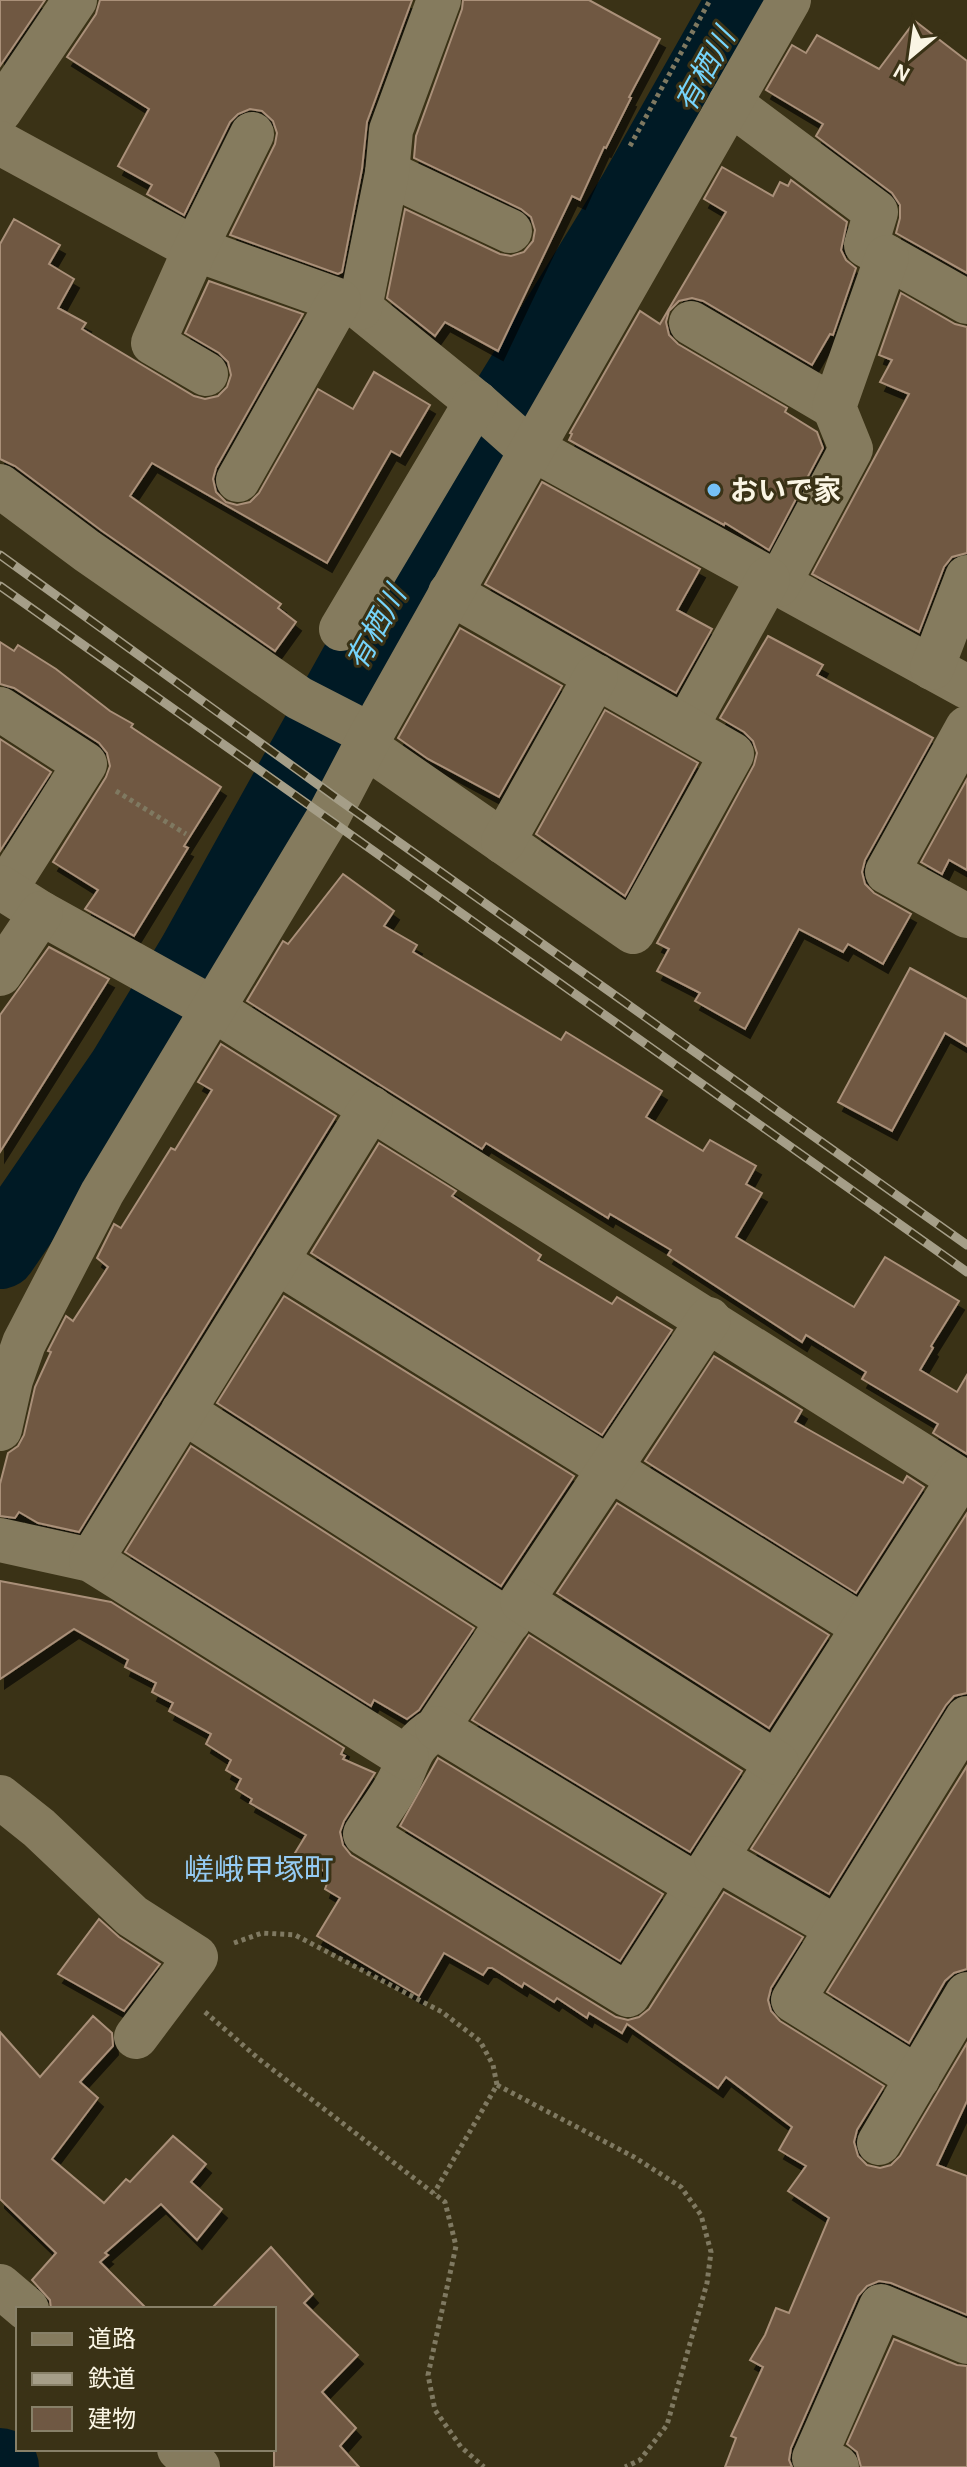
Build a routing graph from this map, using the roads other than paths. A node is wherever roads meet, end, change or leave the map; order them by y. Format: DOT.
graph roads {
  1 [pos="75,0"];
  2 [pos="439,0"];
  3 [pos="789,0"];
  4 [pos="730,103"];
  5 [pos="0,111"];
  6 [pos="252,134"];
  7 [pos="0,143"];
  8 [pos="387,173"];
  9 [pos="510,231"];
  10 [pos="195,249"];
  11 [pos="887,257"];
  12 [pos="967,302"];
  13 [pos="349,304"];
  14 [pos="691,323"];
  15 [pos="206,374"];
  16 [pos="476,402"];
  17 [pos="834,407"];
  18 [pos="527,446"];
  19 [pos="238,480"];
  20 [pos="0,486"];
  21 [pos="967,577"];
  22 [pos="773,582"];
  23 [pos="450,593"];
  24 [pos="341,629"];
  25 [pos="596,676"];
  26 [pos="949,678"];
  27 [pos="0,709"];
  28 [pos="686,727"];
  29 [pos="967,728"];
  30 [pos="364,737"];
  31 [pos="503,842"];
  32 [pos="16,897"];
  33 [pos="967,916"];
  34 [pos="0,974"];
  35 [pos="209,1007"];
  36 [pos="371,1108"];
  37 [pos="276,1261"];
  38 [pos="709,1319"];
  39 [pos="183,1411"];
  40 [pos="0,1429"];
  41 [pos="610,1469"];
  42 [pos="963,1481"];
  43 [pos="0,1540"];
  44 [pos="91,1560"];
  45 [pos="516,1611"];
  46 [pos="864,1627"];
  47 [pos="967,1718"];
  48 [pos="437,1728"];
  49 [pos="407,1758"];
  50 [pos="777,1763"];
  51 [pos="0,1797"];
  52 [pos="707,1872"];
  53 [pos="837,1928"];
  54 [pos="967,1994"];
  55 [pos="136,2037"];
  56 [pos="918,2078"];
  57 [pos="879,2143"];
  58 [pos="0,2286"];
  59 [pos="25,2307"];
  60 [pos="967,2342"];
  61 [pos="181,2451"];
  62 [pos="198,2467"];
  63 [pos="837,2467"];
  1 -- 5 [label="street"];
  2 -- 8 [label="street"];
  3 -- 4 [label="street"];
  4 -- 11 [label="street"];
  4 -- 18 [label="street"];
  6 -- 10 [label="street"];
  7 -- 10 [label="street"];
  8 -- 9 [label="street"];
  8 -- 13 [label="street"];
  10 -- 13 [label="street"];
  10 -- 15 [label="street"];
  11 -- 12 [label="street"];
  11 -- 17 [label="street"];
  13 -- 16 [label="street"];
  13 -- 19 [label="street"];
  14 -- 17 [label="street"];
  16 -- 18 [label="street"];
  16 -- 24 [label="street"];
  17 -- 22 [label="street"];
  18 -- 22 [label="street"];
  18 -- 23 [label="street"];
  20 -- 30 [label="street"];
  21 -- 26 [label="street"];
  22 -- 26 [label="street"];
  22 -- 28 [label="street"];
  23 -- 25 [label="street"];
  23 -- 30 [label="street"];
  25 -- 28 [label="street"];
  25 -- 31 [label="street"];
  27 -- 32 [label="street"];
  28 -- 31 [label="street"];
  29 -- 33 [label="street"];
  30 -- 31 [label="street"];
  30 -- 35 [label="street"];
  32 -- 34 [label="street"];
  32 -- 35 [label="street"];
  35 -- 36 [label="street"];
  35 -- 40 [label="street"];
  36 -- 37 [label="street"];
  36 -- 38 [label="street"];
  37 -- 39 [label="street"];
  37 -- 41 [label="street"];
  38 -- 41 [label="street"];
  38 -- 42 [label="street"];
  39 -- 44 [label="street"];
  39 -- 45 [label="street"];
  41 -- 45 [label="street"];
  41 -- 46 [label="street"];
  42 -- 46 [label="street"];
  43 -- 44 [label="street"];
  44 -- 49 [label="street"];
  45 -- 48 [label="street"];
  45 -- 50 [label="street"];
  46 -- 50 [label="street"];
  47 -- 53 [label="street"];
  48 -- 49 [label="street"];
  48 -- 52 [label="street"];
  49 -- 52 [label="street"];
  50 -- 52 [label="street"];
  51 -- 55 [label="street"];
  52 -- 53 [label="street"];
  53 -- 56 [label="street"];
  54 -- 56 [label="street"];
  56 -- 57 [label="street"];
  58 -- 59 [label="street"];
  60 -- 63 [label="street"];
  61 -- 62 [label="street"];
}
